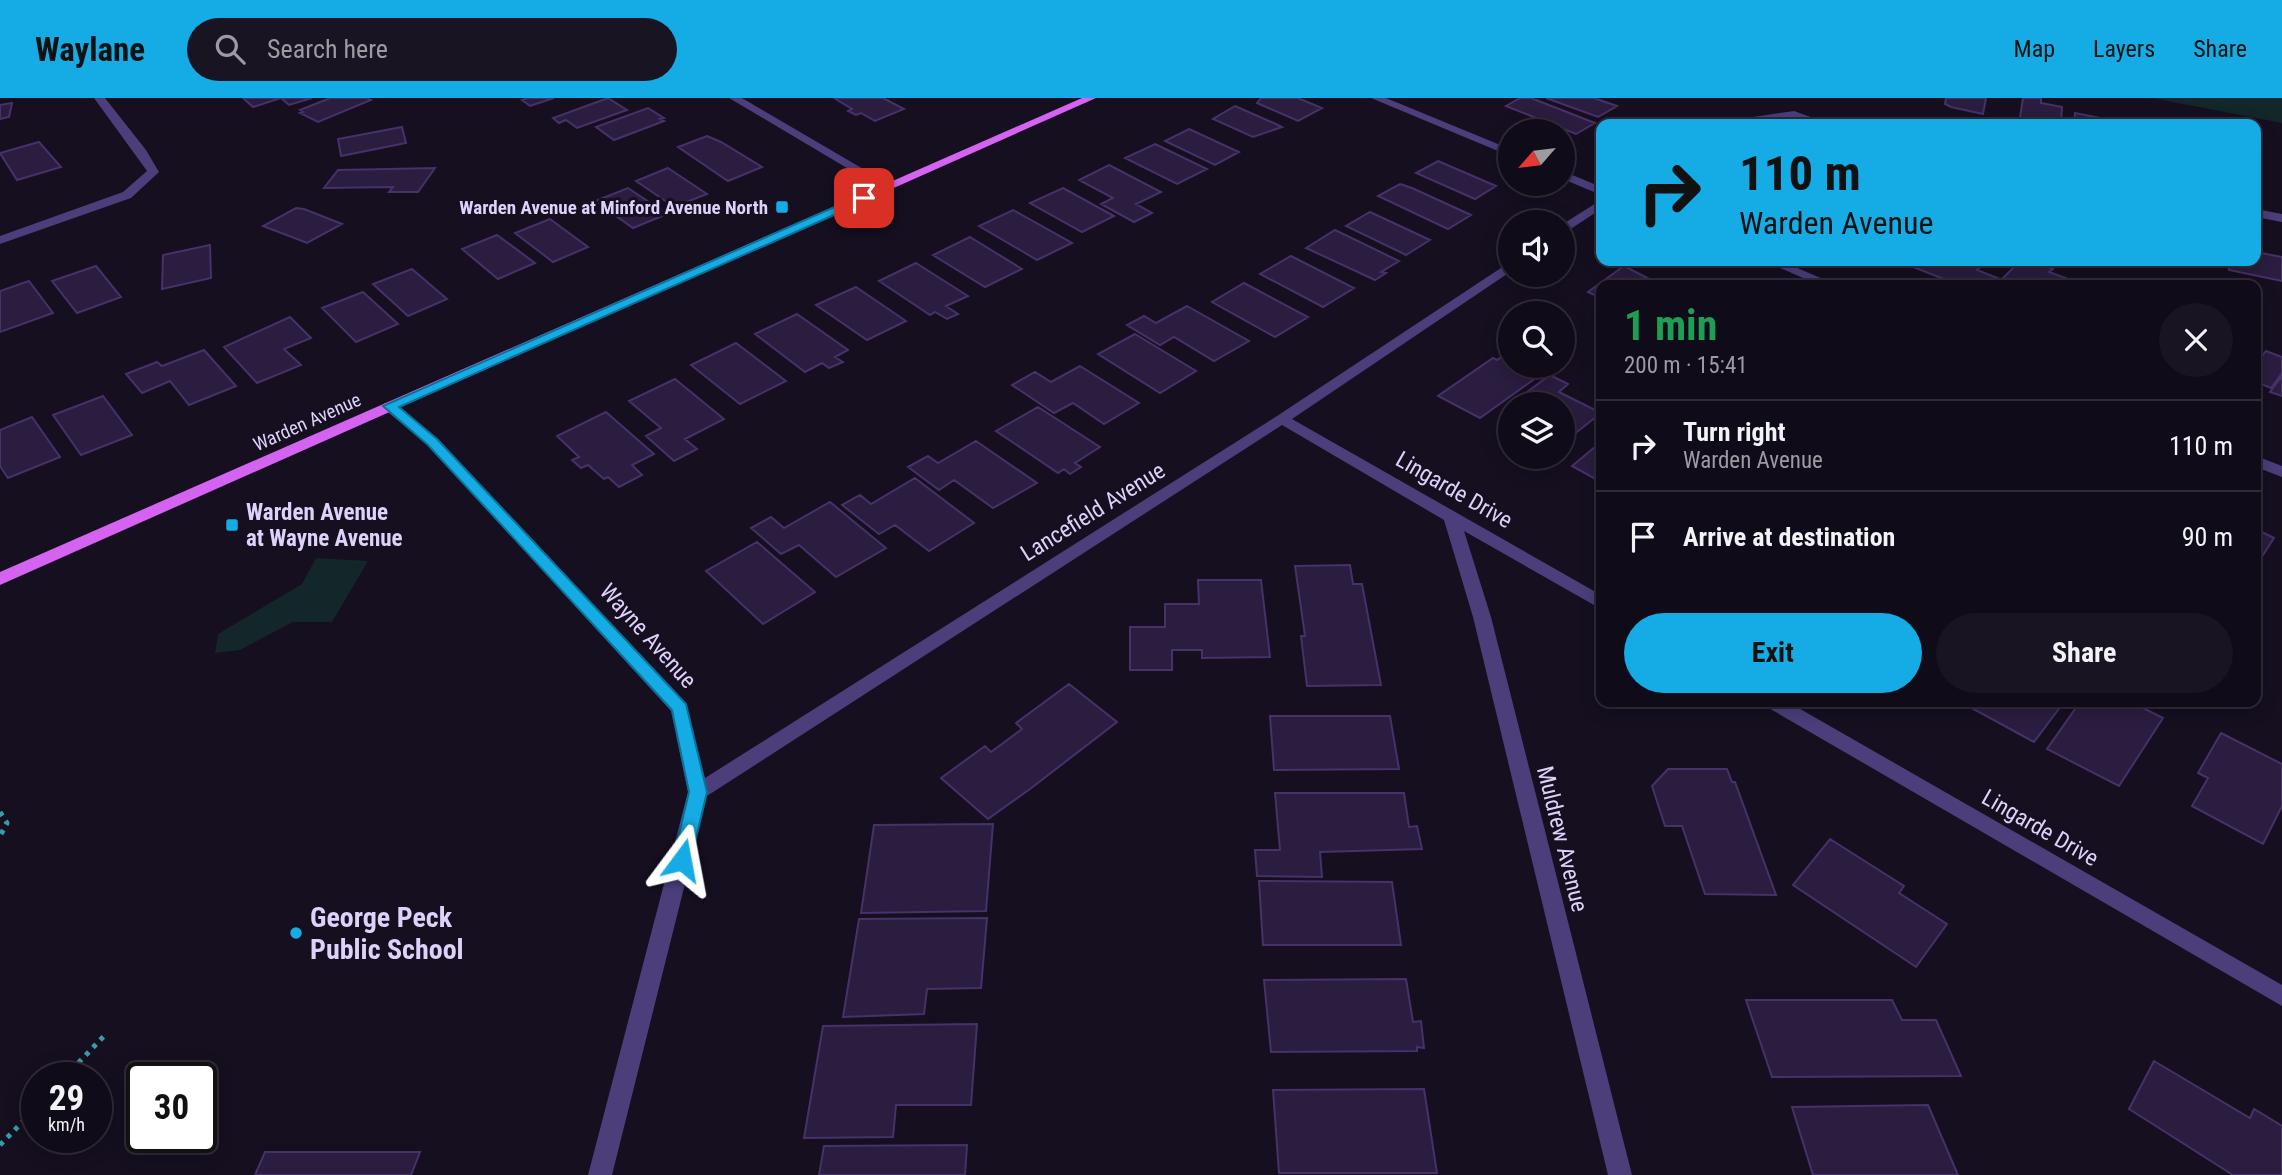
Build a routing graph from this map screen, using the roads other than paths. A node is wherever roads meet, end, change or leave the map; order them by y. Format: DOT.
graph roads {
  1 [pos="99,98"];
  2 [pos="734,98"];
  3 [pos="1091,98"];
  4 [pos="1376,98"];
  5 [pos="1760,119"];
  6 [pos="1809,119"];
  7 [pos="1498,148"];
  8 [pos="1575,180"];
  9 [pos="888,187"];
  10 [pos="1596,189"];
  11 [pos="1596,207"];
  12 [pos="2261,214"];
  13 [pos="2282,218"];
  14 [pos="1575,222"];
  15 [pos="0,240"];
  16 [pos="1782,266"];
  17 [pos="1498,274"];
  18 [pos="1818,280"];
  19 [pos="389,406"];
  20 [pos="1282,419"];
  21 [pos="2261,463"];
  22 [pos="2282,472"];
  23 [pos="1451,516"];
  24 [pos="0,579"];
  25 [pos="1596,600"];
  26 [pos="1782,707"];
  27 [pos="698,792"];
  28 [pos="2282,996"];
  29 [pos="600,1175"];
  30 [pos="1620,1175"];
  1 -- 15 [label="street"];
  2 -- 9 [label="street"];
  3 -- 9 [label="main road, Warden Avenue"];
  4 -- 7 [label="street"];
  5 -- 6 [label="street"];
  8 -- 10 [label="street"];
  9 -- 19 [label="main road, Warden Avenue"];
  11 -- 14 [label="street"];
  12 -- 13 [label="street"];
  16 -- 18 [label="street"];
  17 -- 20 [label="street, Lancefield Avenue"];
  19 -- 24 [label="main road, Warden Avenue"];
  19 -- 27 [label="street, Wayne Avenue"];
  20 -- 23 [label="street, Lingarde Drive"];
  20 -- 27 [label="street, Lancefield Avenue"];
  21 -- 22 [label="street"];
  23 -- 25 [label="street, Lingarde Drive"];
  23 -- 30 [label="street, Muldrew Avenue"];
  26 -- 28 [label="street, Lingarde Drive"];
  27 -- 29 [label="street, Wayne Avenue"];
}
